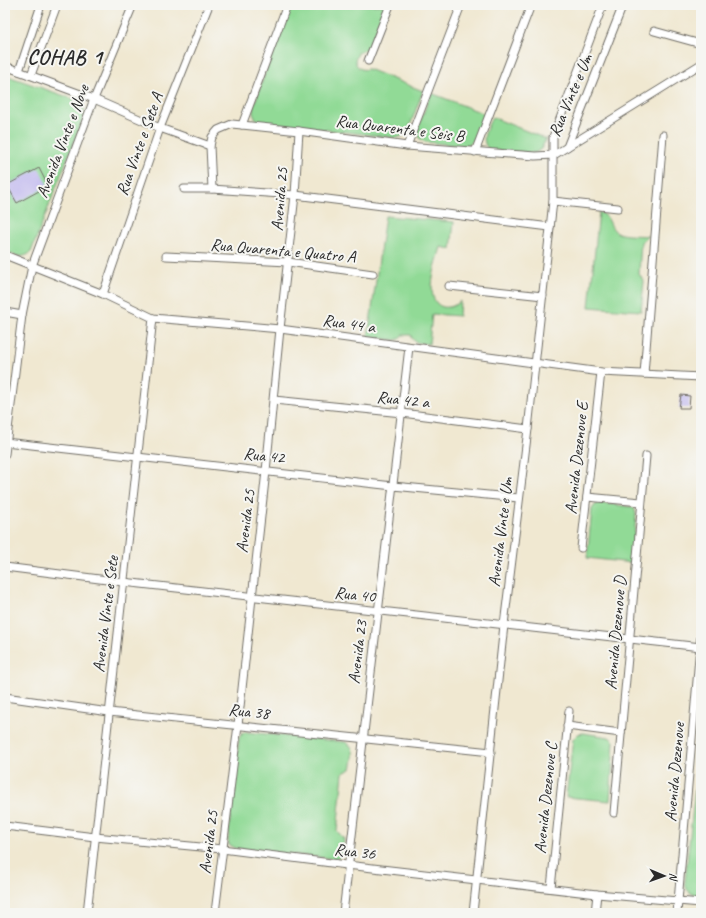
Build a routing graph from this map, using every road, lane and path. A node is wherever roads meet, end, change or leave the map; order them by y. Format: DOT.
graph roads {
  1 [pos="41,5"];
  2 [pos="58,5"];
  3 [pos="133,5"];
  4 [pos="209,5"];
  5 [pos="287,5"];
  6 [pos="390,5"];
  7 [pos="461,5"];
  8 [pos="531,5"];
  9 [pos="603,5"];
  10 [pos="623,5"];
  11 [pos="654,31"];
  12 [pos="701,44"];
  13 [pos="368,61"];
  14 [pos="701,64"];
  15 [pos="5,66"];
  16 [pos="19,71"];
  17 [pos="31,75"];
  18 [pos="94,99"];
  19 [pos="242,125"];
  20 [pos="160,128"];
  21 [pos="299,131"];
  22 [pos="663,135"];
  23 [pos="210,146"];
  24 [pos="407,146"];
  25 [pos="567,147"];
  26 [pos="475,152"];
  27 [pos="554,155"];
  28 [pos="184,189"];
  29 [pos="212,189"];
  30 [pos="295,195"];
  31 [pos="553,201"];
  32 [pos="618,208"];
  33 [pos="550,227"];
  34 [pos="5,255"];
  35 [pos="166,256"];
  36 [pos="288,262"];
  37 [pos="32,266"];
  38 [pos="373,274"];
  39 [pos="449,286"];
  40 [pos="103,294"];
  41 [pos="543,296"];
  42 [pos="5,312"];
  43 [pos="22,315"];
  44 [pos="153,318"];
  45 [pos="280,329"];
  46 [pos="408,347"];
  47 [pos="535,364"];
  48 [pos="601,372"];
  49 [pos="644,374"];
  50 [pos="701,377"];
  51 [pos="274,400"];
  52 [pos="402,413"];
  53 [pos="528,429"];
  54 [pos="6,442"];
  55 [pos="5,454"];
  56 [pos="646,456"];
  57 [pos="138,457"];
  58 [pos="266,471"];
  59 [pos="393,486"];
  60 [pos="587,497"];
  61 [pos="519,498"];
  62 [pos="641,502"];
  63 [pos="582,548"];
  64 [pos="5,567"];
  65 [pos="123,582"];
  66 [pos="252,597"];
  67 [pos="377,611"];
  68 [pos="504,625"];
  69 [pos="701,634"];
  70 [pos="630,640"];
  71 [pos="700,647"];
  72 [pos="5,697"];
  73 [pos="108,712"];
  74 [pos="569,712"];
  75 [pos="238,725"];
  76 [pos="567,726"];
  77 [pos="621,733"];
  78 [pos="362,740"];
  79 [pos="491,752"];
  80 [pos="614,813"];
  81 [pos="5,826"];
  82 [pos="94,837"];
  83 [pos="222,849"];
  84 [pos="347,865"];
  85 [pos="477,879"];
  86 [pos="551,888"];
  87 [pos="597,894"];
  88 [pos="678,901"];
  89 [pos="701,903"];
  90 [pos="87,913"];
  91 [pos="215,913"];
  92 [pos="343,913"];
  93 [pos="473,913"];
  94 [pos="595,913"];
  95 [pos="677,913"];
  1 -- 16 [label="street"];
  2 -- 17 [label="street"];
  3 -- 18 [label="street, Avenida Vinte e Nove"];
  4 -- 20 [label="street, Rua Vinte e Sete A"];
  5 -- 19 [label="street"];
  6 -- 13 [label="street"];
  7 -- 24 [label="street"];
  8 -- 26 [label="street"];
  9 -- 27 [label="street, Rua Vinte e Um"];
  10 -- 25 [label="street, Rua Vinte e Um"];
  11 -- 12 [label="street"];
  14 -- 25 [label="street"];
  15 -- 16 [label="street"];
  16 -- 17 [label="street"];
  17 -- 18 [label="street"];
  18 -- 20 [label="street"];
  18 -- 37 [label="street, Avenida Vinte e Nove"];
  19 -- 21 [label="street, Rua Quarenta e Seis B"];
  19 -- 23 [label="street, Rua Quarenta e Seis B"];
  20 -- 23 [label="street"];
  20 -- 40 [label="street, Rua Vinte e Sete A"];
  21 -- 24 [label="street, Rua Quarenta e Seis B"];
  21 -- 30 [label="street, Avenida 25"];
  22 -- 49 [label="street"];
  23 -- 29 [label="street"];
  24 -- 26 [label="street, Rua Quarenta e Seis B"];
  25 -- 27 [label="street, Rua Vinte e Um"];
  26 -- 27 [label="street, Rua Quarenta e Seis B"];
  27 -- 31 [label="street, Avenida Vinte e Um"];
  28 -- 29 [label="street"];
  29 -- 30 [label="street"];
  30 -- 33 [label="street"];
  30 -- 36 [label="street, Avenida 25"];
  31 -- 32 [label="street"];
  31 -- 33 [label="street, Avenida Vinte e Um"];
  33 -- 41 [label="street, Avenida Vinte e Um"];
  34 -- 37 [label="street, Rua 44 a"];
  35 -- 36 [label="street, Rua Quarenta e Quatro A"];
  36 -- 38 [label="street, Rua Quarenta e Quatro A"];
  36 -- 45 [label="street, Avenida 25"];
  37 -- 40 [label="street, Rua 44 a"];
  37 -- 43 [label="street, Avenida Vinte e Nove"];
  39 -- 41 [label="street"];
  40 -- 44 [label="street, Rua 44 a"];
  41 -- 47 [label="street, Avenida Vinte e Um"];
  42 -- 43 [label="street"];
  43 -- 54 [label="street, Avenida Vinte e Nove"];
  44 -- 45 [label="street, Rua 44 a"];
  44 -- 57 [label="street, Avenida Vinte e Sete"];
  45 -- 46 [label="street, Rua 44 a"];
  45 -- 51 [label="street, Avenida 25"];
  46 -- 47 [label="street, Rua 44 a"];
  46 -- 52 [label="street, Avenida 23"];
  47 -- 48 [label="street, Rua 44 a"];
  47 -- 53 [label="street, Avenida Vinte e Um"];
  48 -- 49 [label="street, Rua 44 a"];
  48 -- 60 [label="street, Avenida Dezenove E"];
  49 -- 50 [label="street, Rua 44 a"];
  51 -- 52 [label="street, Rua 42 a"];
  51 -- 58 [label="street, Avenida 25"];
  52 -- 53 [label="street, Rua 42 a"];
  52 -- 59 [label="street, Avenida 23"];
  53 -- 61 [label="street, Avenida Vinte e Um"];
  54 -- 55 [label="street, Avenida Vinte e Nove"];
  54 -- 57 [label="street, Rua 42"];
  56 -- 62 [label="street, Avenida Dezenove D"];
  57 -- 58 [label="street, Rua 42"];
  57 -- 65 [label="street, Avenida Vinte e Sete"];
  58 -- 59 [label="street, Rua 42"];
  58 -- 66 [label="street, Avenida 25"];
  59 -- 61 [label="street, Rua 42"];
  59 -- 67 [label="street, Avenida 23"];
  60 -- 62 [label="street"];
  60 -- 63 [label="street, Avenida Dezenove E"];
  61 -- 68 [label="street, Avenida Vinte e Um"];
  62 -- 70 [label="street, Avenida Dezenove D"];
  64 -- 65 [label="street, Rua 40"];
  65 -- 66 [label="street, Rua 40"];
  65 -- 73 [label="street, Avenida Vinte e Sete"];
  66 -- 67 [label="street, Rua 40"];
  66 -- 75 [label="street, Avenida 25"];
  67 -- 68 [label="street, Rua 40"];
  67 -- 78 [label="street, Avenida 23"];
  68 -- 70 [label="street, Rua 40"];
  68 -- 79 [label="street, Avenida Vinte e Um"];
  69 -- 71 [label="street, Avenida Dezenove"];
  70 -- 71 [label="street, Rua 40"];
  70 -- 77 [label="street, Avenida Dezenove D"];
  71 -- 88 [label="street, Avenida Dezenove"];
  72 -- 73 [label="street, Rua 38"];
  73 -- 75 [label="street, Rua 38"];
  73 -- 82 [label="street, Avenida Vinte e Sete"];
  74 -- 76 [label="street, Avenida Dezenove C"];
  75 -- 78 [label="street, Rua 38"];
  75 -- 83 [label="street, Avenida 25"];
  76 -- 77 [label="street"];
  76 -- 86 [label="street, Avenida Dezenove C"];
  77 -- 80 [label="street, Avenida Dezenove D"];
  78 -- 79 [label="street, Rua 38"];
  78 -- 84 [label="street, Avenida 23"];
  79 -- 85 [label="street, Avenida Vinte e Um"];
  81 -- 82 [label="street, Rua 36"];
  82 -- 83 [label="street, Rua 36"];
  82 -- 90 [label="street, Avenida Vinte e Sete"];
  83 -- 84 [label="street, Rua 36"];
  83 -- 91 [label="street, Avenida 25"];
  84 -- 85 [label="street, Rua 36"];
  84 -- 92 [label="street, Avenida 23"];
  85 -- 86 [label="street, Rua 36"];
  85 -- 93 [label="street, Avenida Vinte e Um"];
  86 -- 87 [label="street, Rua 36"];
  87 -- 88 [label="street, Rua 36"];
  87 -- 94 [label="street"];
  88 -- 89 [label="street, Rua 36"];
  88 -- 95 [label="street, Avenida Dezenove"];
}
